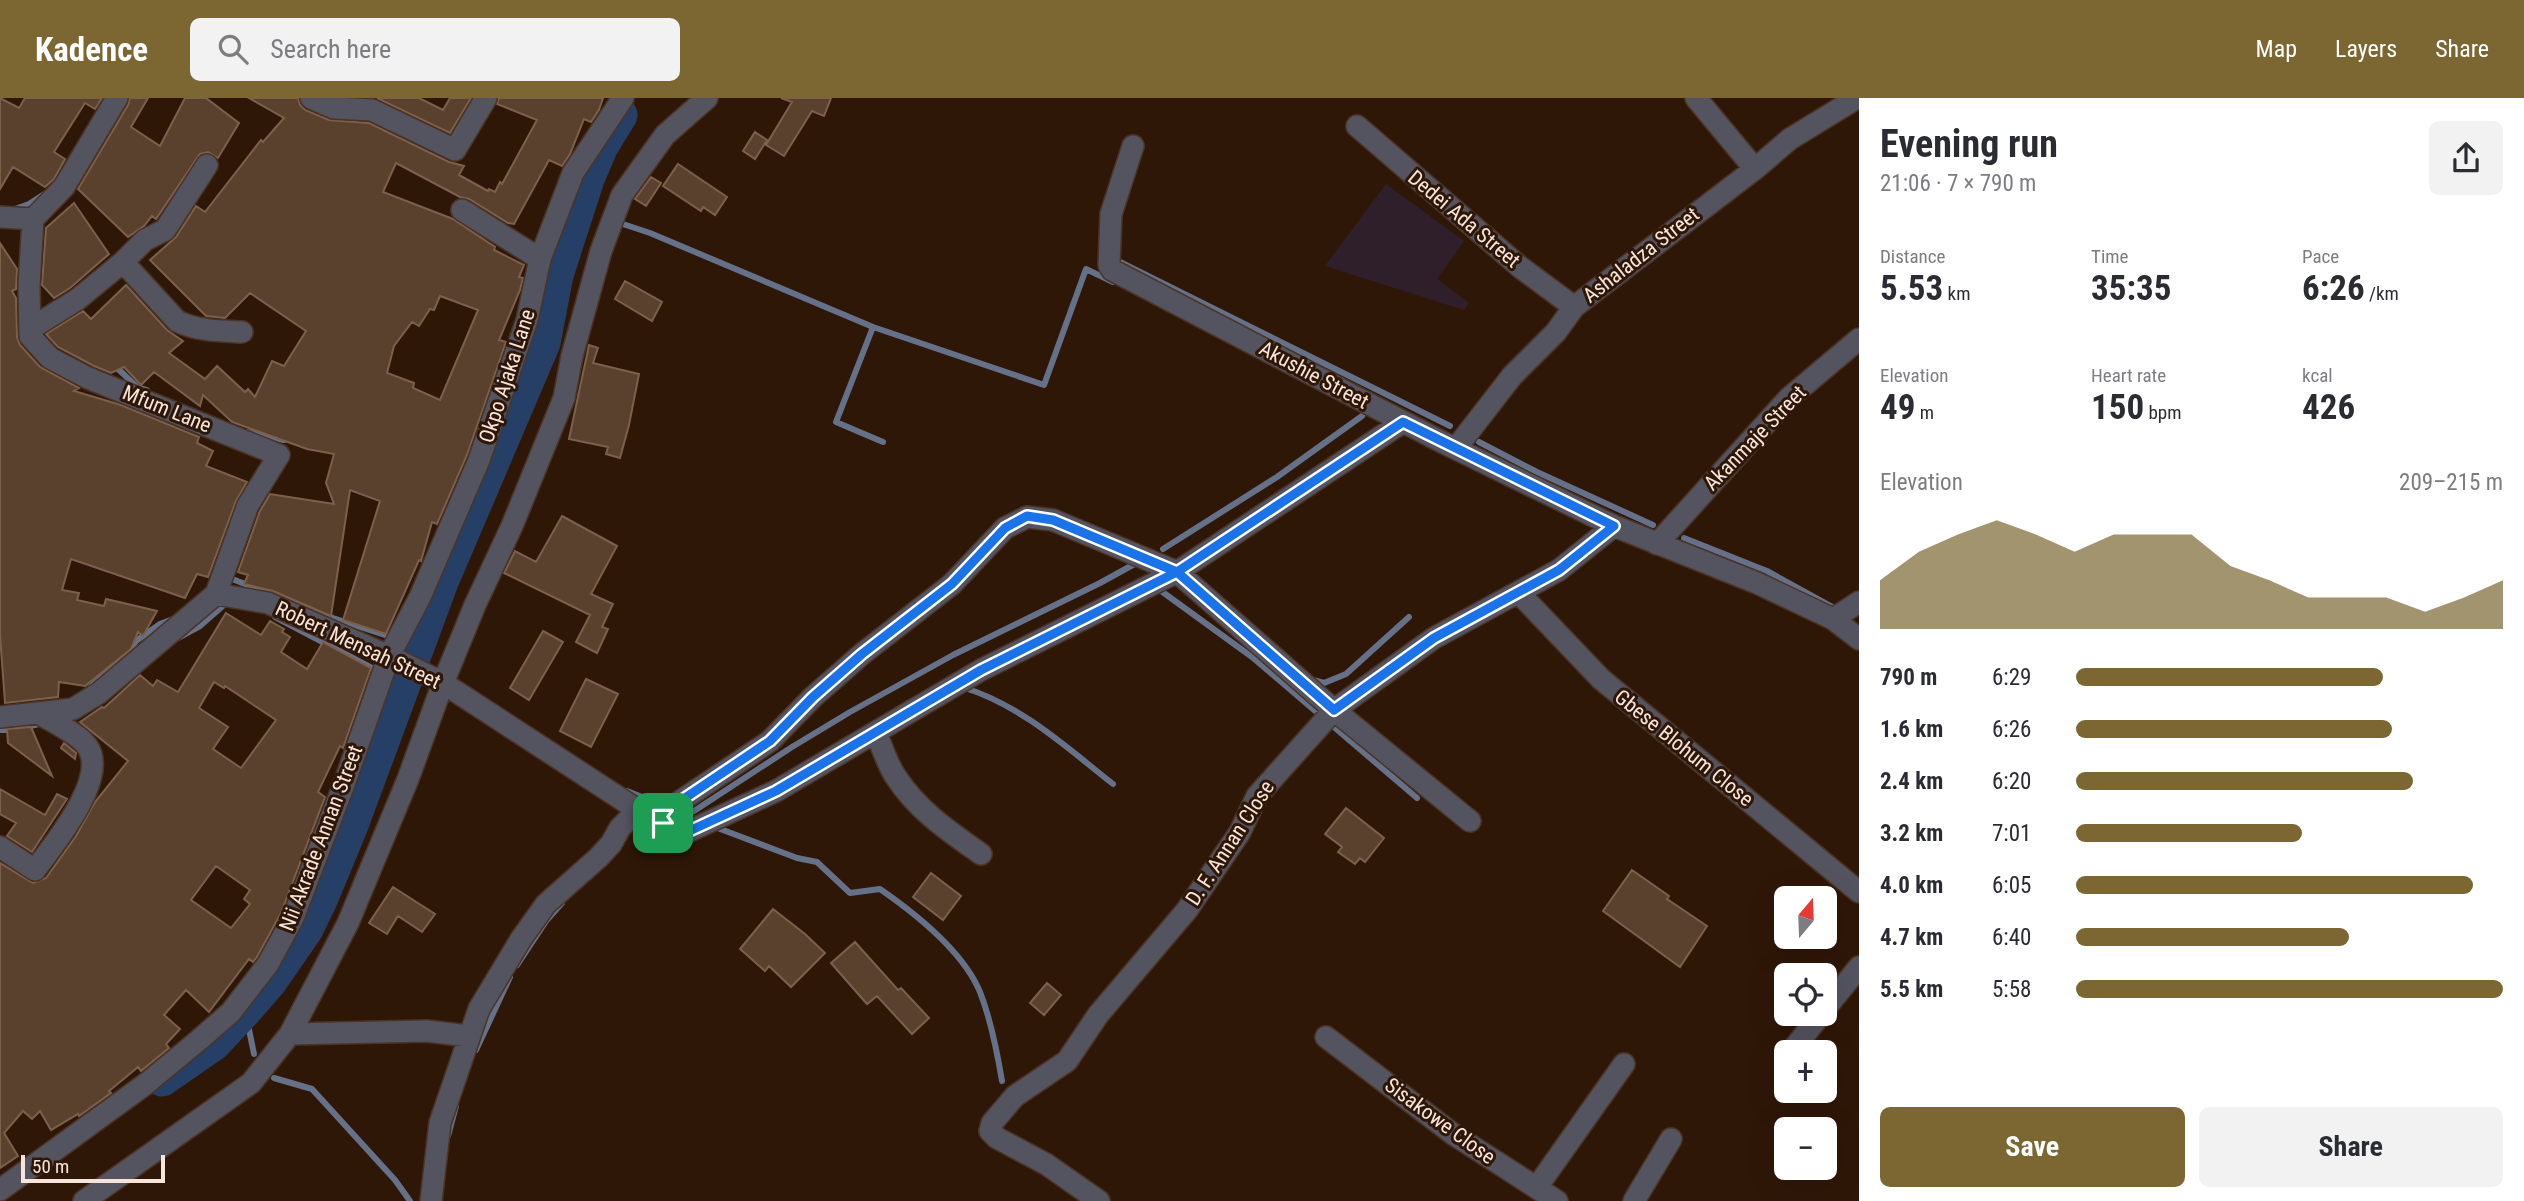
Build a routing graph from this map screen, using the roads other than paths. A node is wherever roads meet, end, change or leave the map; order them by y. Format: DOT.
graph roads {
  1 [pos="117,98"];
  2 [pos="311,98"];
  3 [pos="486,98"];
  4 [pos="624,98"];
  5 [pos="707,98"];
  6 [pos="1696,98"];
  7 [pos="1857,98"];
  8 [pos="1357,126"];
  9 [pos="1133,146"];
  10 [pos="207,165"];
  11 [pos="1755,169"];
  12 [pos="462,209"];
  13 [pos="0,217"];
  14 [pos="33,219"];
  15 [pos="540,259"];
  16 [pos="123,262"];
  17 [pos="1574,307"];
  18 [pos="30,329"];
  19 [pos="242,332"];
  20 [pos="1859,339"];
  21 [pos="1403,422"];
  22 [pos="1457,447"];
  23 [pos="1614,526"];
  24 [pos="1657,544"];
  25 [pos="1177,572"];
  26 [pos="1520,593"];
  27 [pos="216,594"];
  28 [pos="1859,602"];
  29 [pos="1833,619"];
  30 [pos="1859,639"];
  31 [pos="389,656"];
  32 [pos="443,683"];
  33 [pos="1334,710"];
  34 [pos="38,713"];
  35 [pos="0,717"];
  36 [pos="876,732"];
  37 [pos="638,810"];
  38 [pos="1470,821"];
  39 [pos="663,823"];
  40 [pos="0,847"];
  41 [pos="981,854"];
  42 [pos="1859,892"];
  43 [pos="1859,967"];
  44 [pos="1837,994"];
  45 [pos="1812,1026"];
  46 [pos="290,1034"];
  47 [pos="468,1035"];
  48 [pos="1325,1037"];
  49 [pos="1800,1040"];
  50 [pos="1624,1064"];
  51 [pos="1671,1139"];
  52 [pos="1537,1188"];
  53 [pos="0,1190"];
  54 [pos="84,1201"];
  55 [pos="431,1201"];
  56 [pos="1099,1201"];
  57 [pos="1557,1201"];
  58 [pos="1634,1201"];
  1 -- 14 [label="street"];
  2 -- 3 [label="street"];
  4 -- 15 [label="street, Okpo Ajaka Lane"];
  5 -- 32 [label="street"];
  6 -- 11 [label="street"];
  7 -- 11 [label="street, Ashaladza Street"];
  8 -- 17 [label="street, Dedei Ada Street"];
  9 -- 21 [label="street, Akushie Street"];
  10 -- 16 [label="street"];
  11 -- 17 [label="street, Ashaladza Street"];
  12 -- 15 [label="street"];
  13 -- 14 [label="street"];
  14 -- 18 [label="street"];
  15 -- 31 [label="street, Okpo Ajaka Lane"];
  16 -- 18 [label="street"];
  16 -- 19 [label="street"];
  17 -- 22 [label="street, Ashaladza Street"];
  18 -- 27 [label="street, Mfum Lane"];
  20 -- 24 [label="street, Akanmaje Street"];
  21 -- 22 [label="street, Akushie Street"];
  21 -- 25 [label="street, Robert Mensah Street"];
  22 -- 23 [label="street, Akushie Street"];
  23 -- 24 [label="street, Akushie Street"];
  23 -- 26 [label="street, D. F. Annan Close"];
  24 -- 29 [label="street, Akushie Street"];
  25 -- 33 [label="street"];
  25 -- 36 [label="street, Robert Mensah Street"];
  25 -- 39 [label="street"];
  26 -- 33 [label="street, D. F. Annan Close"];
  26 -- 42 [label="street, Gbese Blohum Close"];
  27 -- 31 [label="street, Robert Mensah Street"];
  27 -- 34 [label="street"];
  28 -- 29 [label="street"];
  29 -- 30 [label="street, Akushie Street"];
  31 -- 32 [label="street, Robert Mensah Street"];
  31 -- 53 [label="street, Nii Akrade Annan Street"];
  32 -- 37 [label="street, Robert Mensah Street"];
  32 -- 46 [label="street"];
  33 -- 38 [label="street"];
  33 -- 56 [label="street, D. F. Annan Close"];
  34 -- 35 [label="street"];
  34 -- 40 [label="street"];
  36 -- 39 [label="street, Robert Mensah Street"];
  36 -- 41 [label="street"];
  37 -- 39 [label="street, Robert Mensah Street"];
  37 -- 47 [label="street"];
  43 -- 44 [label="street"];
  45 -- 49 [label="street"];
  46 -- 47 [label="street"];
  46 -- 54 [label="street"];
  47 -- 55 [label="street"];
  48 -- 52 [label="street, Sisakowe Close"];
  50 -- 52 [label="street"];
  51 -- 58 [label="street"];
  52 -- 57 [label="street, Sisakowe Close"];
}
